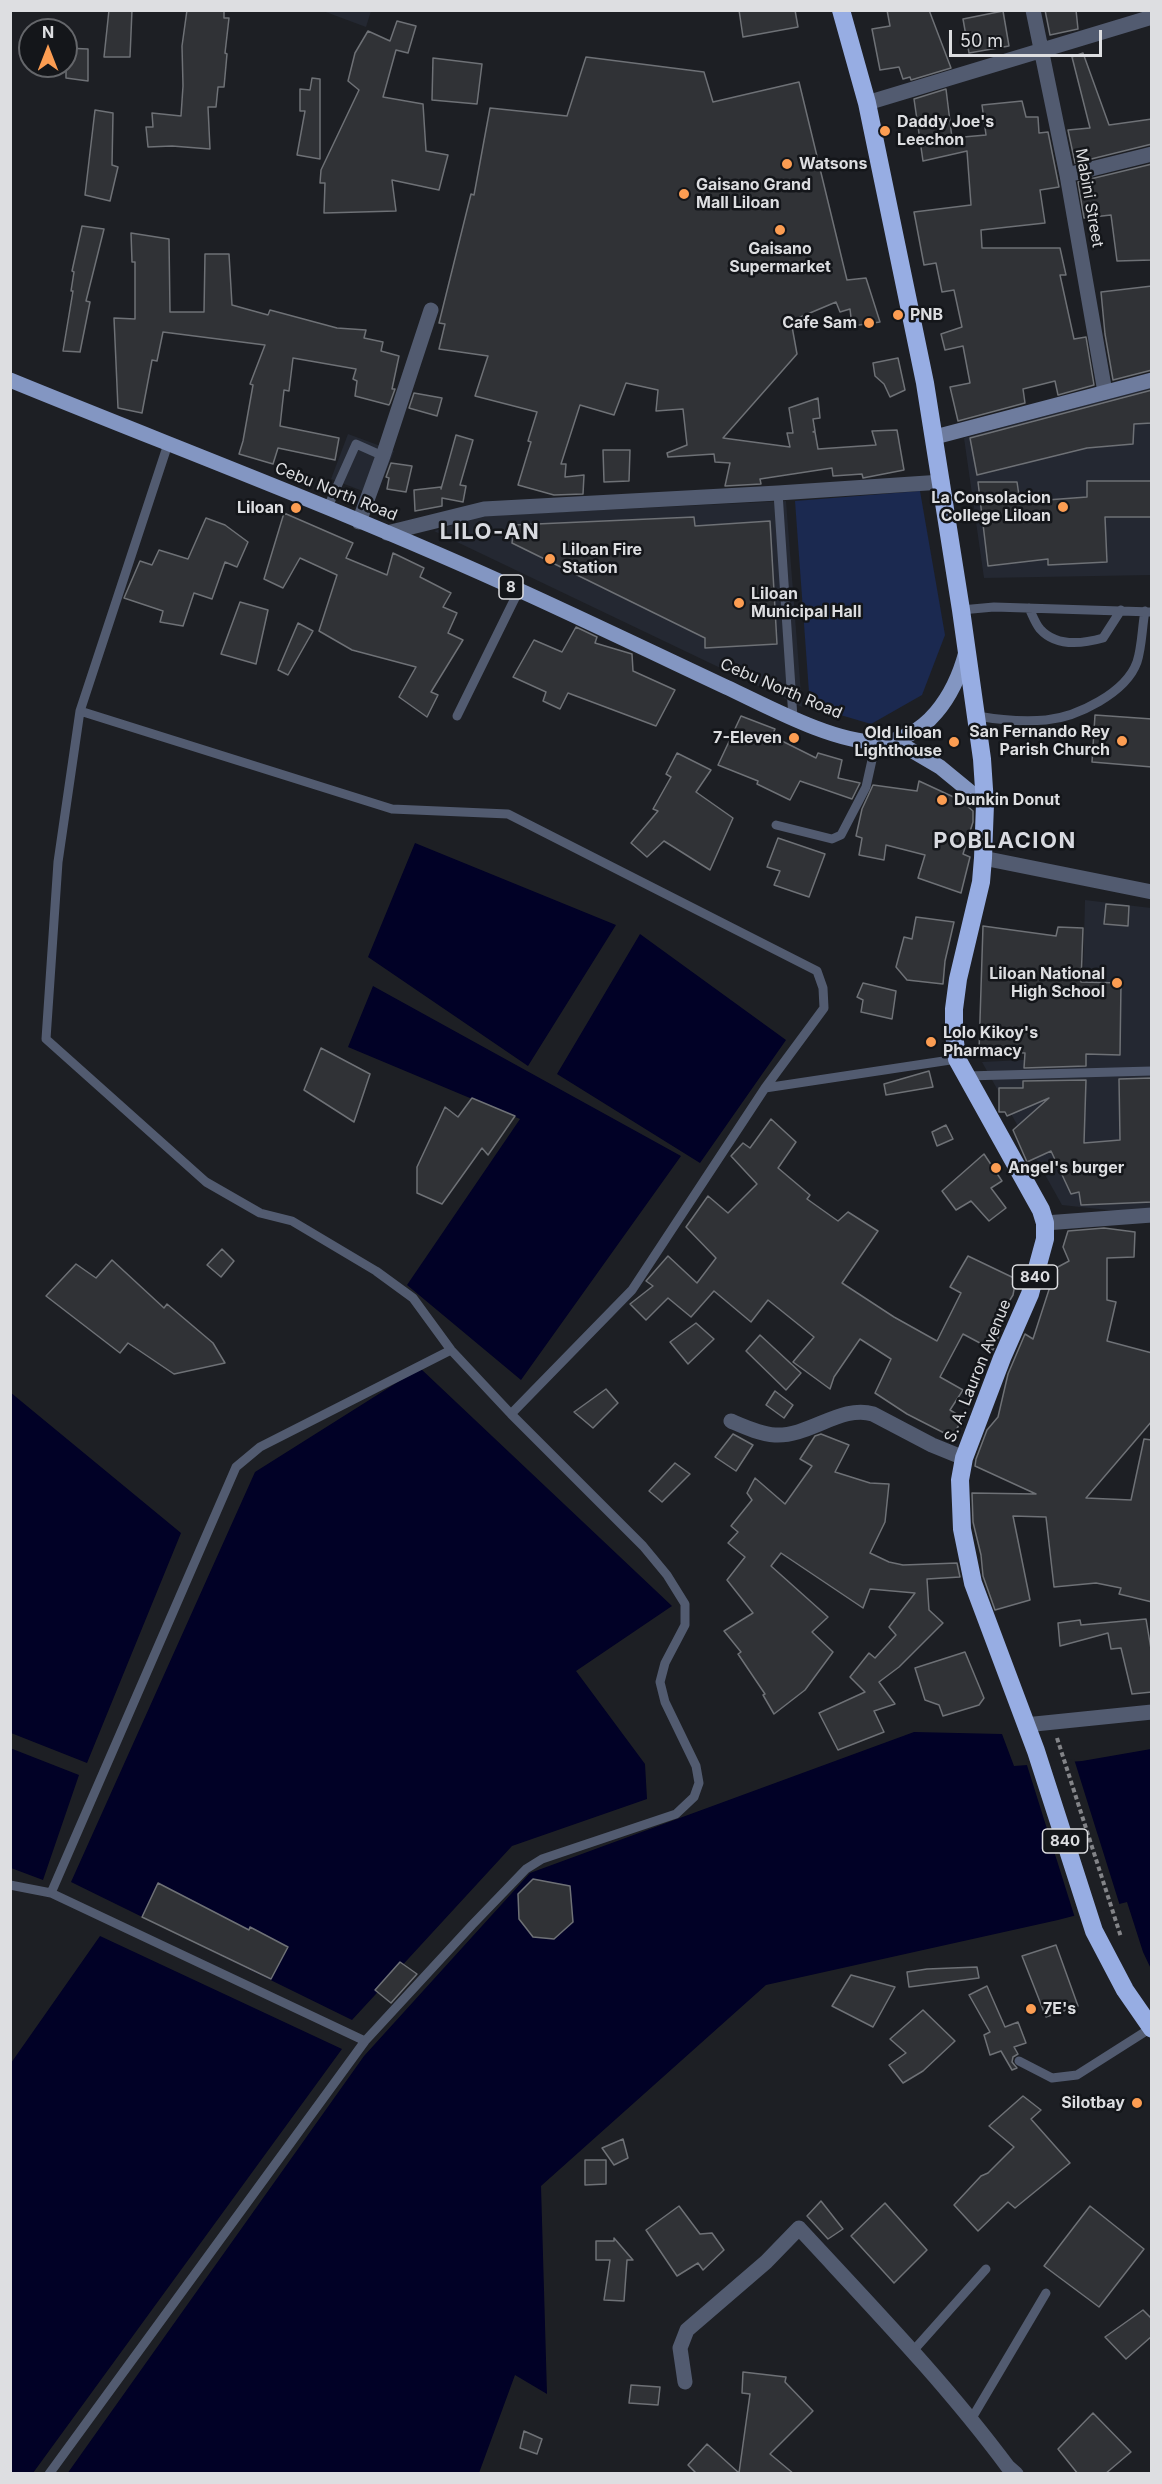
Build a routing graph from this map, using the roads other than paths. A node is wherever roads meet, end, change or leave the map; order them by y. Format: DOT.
graph roads {
  1 [pos="841,10"];
  2 [pos="1033,10"];
  3 [pos="1152,17"];
  4 [pos="1041,51"];
  5 [pos="867,103"];
  6 [pos="1152,154"];
  7 [pos="1067,175"];
  8 [pos="431,310"];
  9 [pos="10,380"];
  10 [pos="1152,380"];
  11 [pos="1105,392"];
  12 [pos="935,437"];
  13 [pos="168,444"];
  14 [pos="384,456"];
  15 [pos="942,482"];
  16 [pos="778,494"];
  17 [pos="327,509"];
  18 [pos="359,522"];
  19 [pos="387,533"];
  20 [pos="519,590"];
  21 [pos="1029,608"];
  22 [pos="962,610"];
  23 [pos="1121,610"];
  24 [pos="1148,611"];
  25 [pos="967,646"];
  26 [pos="80,711"];
  27 [pos="457,716"];
  28 [pos="976,716"];
  29 [pos="793,718"];
  30 [pos="894,740"];
  31 [pos="876,742"];
  32 [pos="985,804"];
  33 [pos="776,825"];
  34 [pos="983,858"];
  35 [pos="1152,891"];
  36 [pos="957,1059"];
  37 [pos="1152,1071"];
  38 [pos="966,1076"];
  39 [pos="765,1088"];
  40 [pos="1152,1215"];
  41 [pos="1045,1223"];
  42 [pos="451,1350"];
  43 [pos="511,1414"];
  44 [pos="731,1421"];
  45 [pos="964,1458"];
  46 [pos="1152,1712"];
  47 [pos="1025,1725"];
  48 [pos="10,1885"];
  49 [pos="51,1893"];
  50 [pos="1151,2029"];
  51 [pos="365,2041"];
  52 [pos="1019,2061"];
  53 [pos="986,2269"];
  54 [pos="1047,2293"];
  55 [pos="913,2351"];
  56 [pos="685,2382"];
  57 [pos="972,2418"];
  58 [pos="1009,2471"];
  59 [pos="49,2474"];
  1 -- 5 [label="highway, Cebu North Road / 8"];
  2 -- 4 [label="street, Mabini Street"];
  3 -- 4 [label="street"];
  4 -- 5 [label="street"];
  4 -- 7 [label="street, Mabini Street"];
  5 -- 12 [label="highway, Cebu North Road / 8"];
  6 -- 7 [label="street"];
  7 -- 11 [label="street, Mabini Street"];
  8 -- 14 [label="street"];
  9 -- 13 [label="main road, Cebu North Road / 8"];
  10 -- 11 [label="street"];
  11 -- 12 [label="street"];
  12 -- 15 [label="highway, Cebu North Road / 8"];
  13 -- 17 [label="main road, Cebu North Road / 8"];
  13 -- 26 [label="lane"];
  14 -- 17 [label="lane"];
  14 -- 18 [label="street"];
  15 -- 16 [label="street"];
  15 -- 22 [label="highway, Cebu North Road / 8"];
  16 -- 19 [label="street"];
  16 -- 29 [label="lane"];
  17 -- 18 [label="main road, Cebu North Road / 8"];
  18 -- 19 [label="main road, Cebu North Road / 8"];
  19 -- 20 [label="main road, Cebu North Road / 8"];
  20 -- 27 [label="lane"];
  20 -- 29 [label="main road, Cebu North Road / 8"];
  21 -- 22 [label="lane"];
  21 -- 23 [label="lane"];
  21 -- 23 [label="lane"];
  22 -- 25 [label="highway, Cebu North Road / 8"];
  23 -- 24 [label="lane"];
  24 -- 28 [label="lane"];
  25 -- 28 [label="highway, S. A. Lauron Avenue / 840"];
  25 -- 30 [label="main road, Cebu North Road / 8"];
  26 -- 39 [label="lane"];
  26 -- 42 [label="lane"];
  28 -- 32 [label="highway, S. A. Lauron Avenue / 840"];
  29 -- 31 [label="main road, Cebu North Road / 8"];
  30 -- 31 [label="main road, Cebu North Road / 8"];
  30 -- 32 [label="main road"];
  31 -- 33 [label="lane"];
  32 -- 34 [label="highway, S. A. Lauron Avenue / 840"];
  34 -- 35 [label="street"];
  34 -- 36 [label="highway, S. A. Lauron Avenue / 840"];
  36 -- 38 [label="highway, S. A. Lauron Avenue / 840"];
  36 -- 39 [label="lane"];
  37 -- 38 [label="lane"];
  38 -- 41 [label="highway, S. A. Lauron Avenue / 840"];
  39 -- 43 [label="lane"];
  40 -- 41 [label="street"];
  41 -- 45 [label="highway, S. A. Lauron Avenue / 840"];
  42 -- 43 [label="lane"];
  42 -- 49 [label="lane"];
  43 -- 51 [label="lane"];
  44 -- 45 [label="street"];
  45 -- 47 [label="highway, S. A. Lauron Avenue / 840"];
  46 -- 47 [label="street"];
  47 -- 50 [label="highway, S. A. Lauron Avenue / 840"];
  48 -- 49 [label="lane"];
  49 -- 51 [label="lane"];
  50 -- 52 [label="lane"];
  51 -- 59 [label="lane"];
  53 -- 55 [label="lane"];
  54 -- 57 [label="lane"];
  55 -- 56 [label="street"];
  55 -- 57 [label="street"];
  57 -- 58 [label="street"];
}
